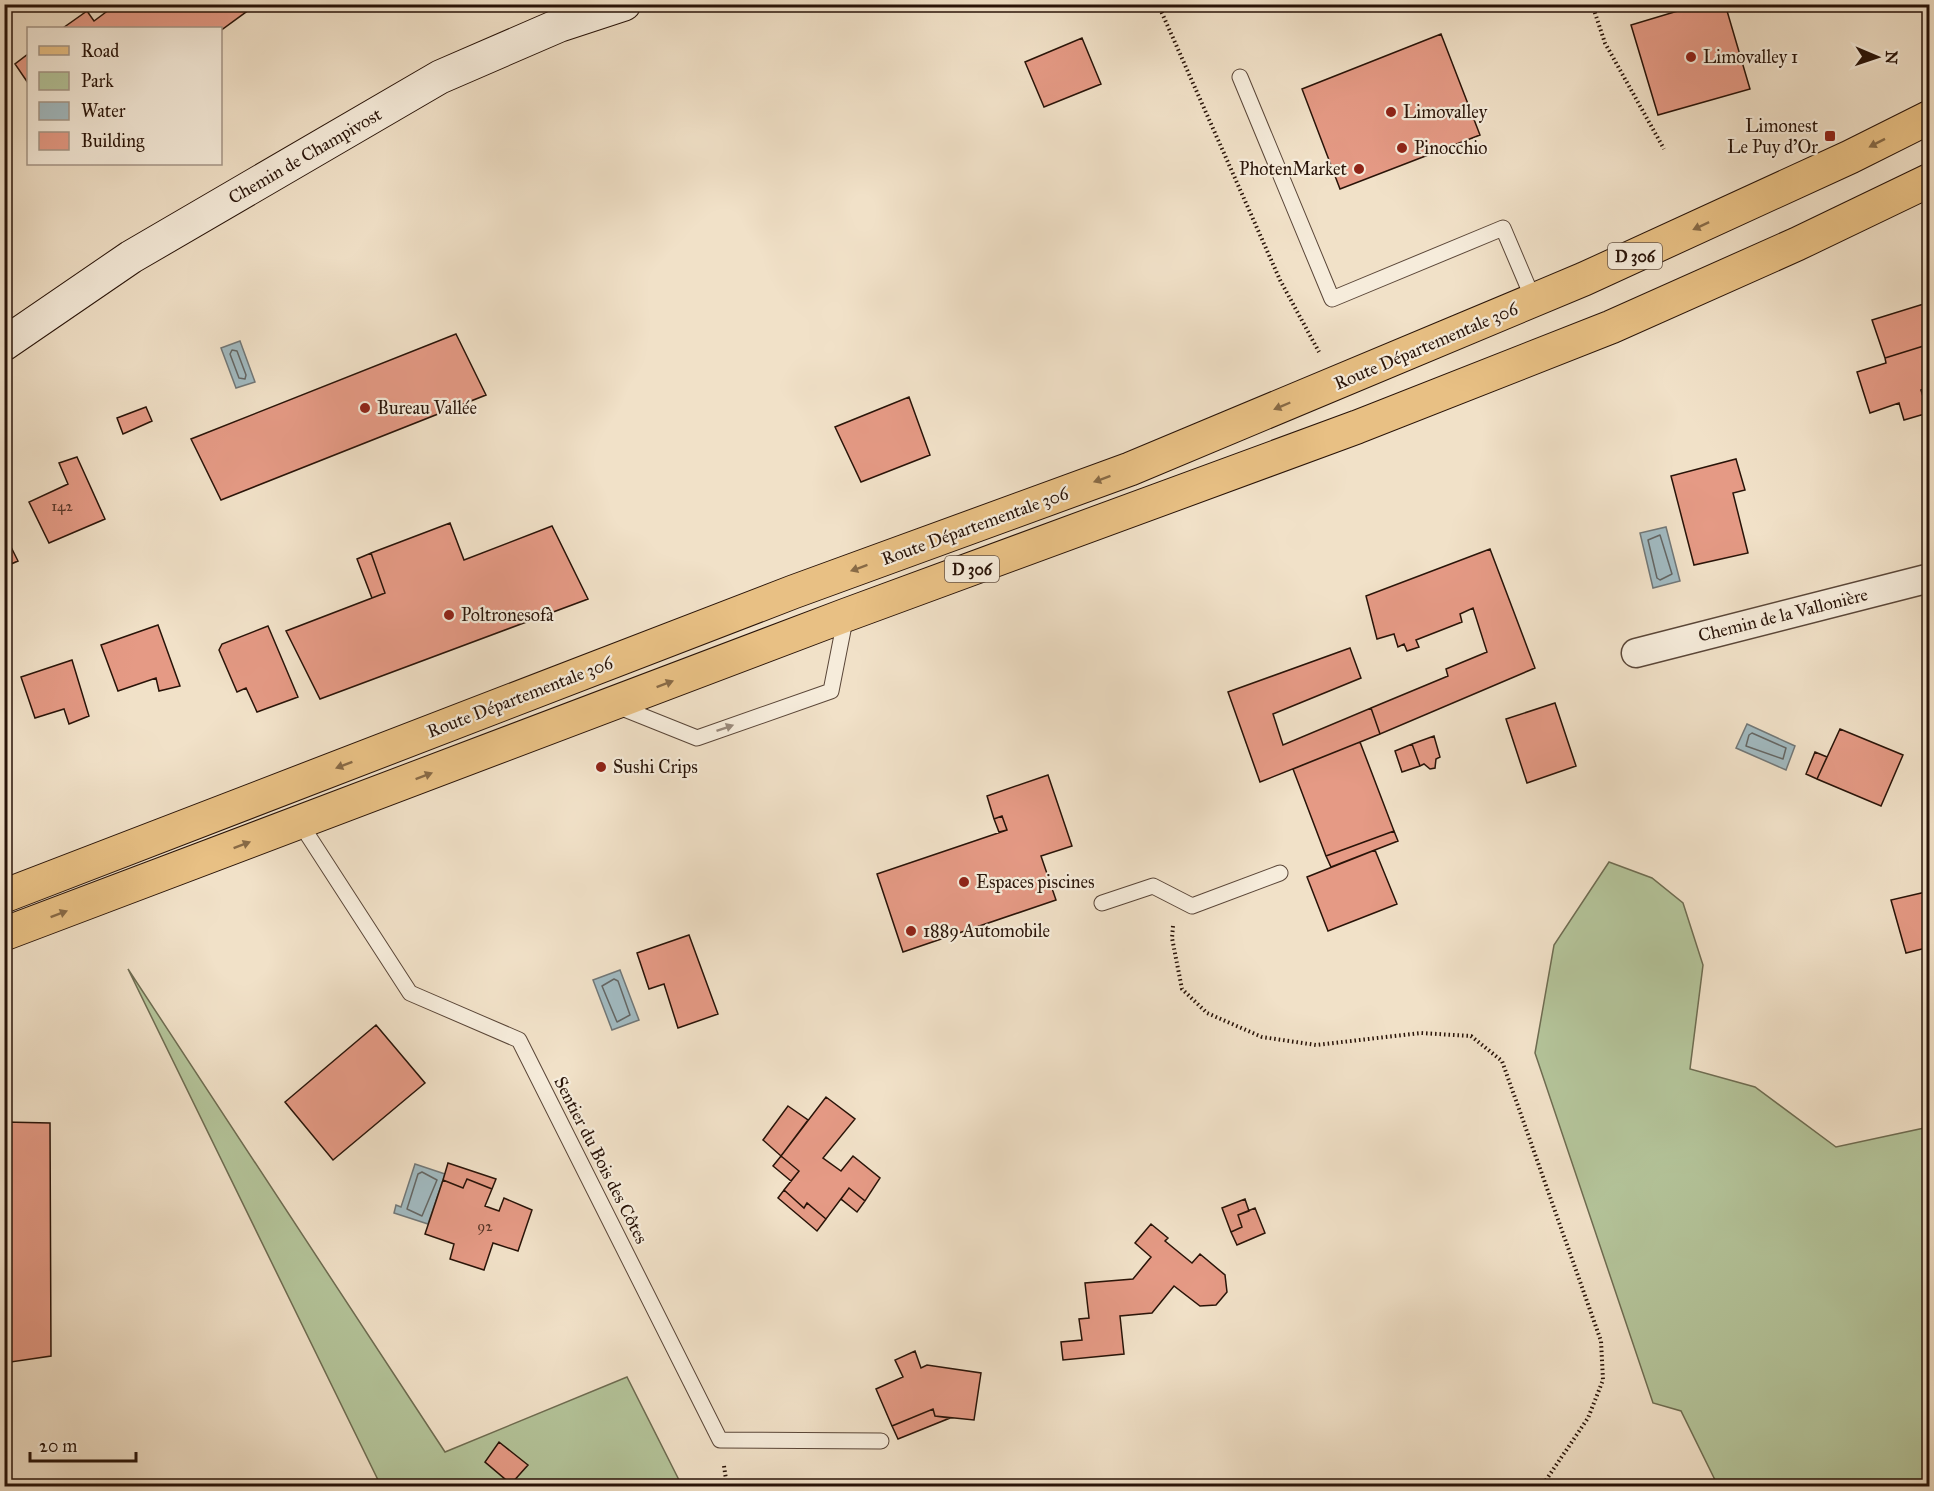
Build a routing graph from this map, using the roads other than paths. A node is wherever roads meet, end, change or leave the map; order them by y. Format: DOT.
graph roads {
  1 [pos="624,4"];
  2 [pos="1240,77"];
  3 [pos="1929,117"];
  4 [pos="1929,180"];
  5 [pos="1534,301"];
  6 [pos="4,344"];
  7 [pos="1929,578"];
  8 [pos="846,615"];
  9 [pos="1636,652"];
  10 [pos="611,704"];
  11 [pos="300,823"];
  12 [pos="1280,873"];
  13 [pos="4,896"];
  14 [pos="1102,903"];
  15 [pos="4,934"];
  16 [pos="881,1441"];
  1 -- 6 [label="street, Chemin de Champivost"];
  2 -- 5 [label="lane"];
  3 -- 5 [label="main road, Route Départementale 306 / D 306, one-way"];
  4 -- 8 [label="main road, D 306"];
  5 -- 13 [label="main road, Route Départementale 306 / D 306, one-way"];
  7 -- 9 [label="street, Chemin de la Vallonière"];
  10 -- 8 [label="main road, D 306, one-way"];
  10 -- 8 [label="lane, one-way"];
  11 -- 10 [label="main road, D 306, one-way"];
  15 -- 11 [label="main road, D 306, one-way"];
  11 -- 16 [label="lane, Sentier du Bois des Côtes"];
  12 -- 14 [label="lane"];
}
